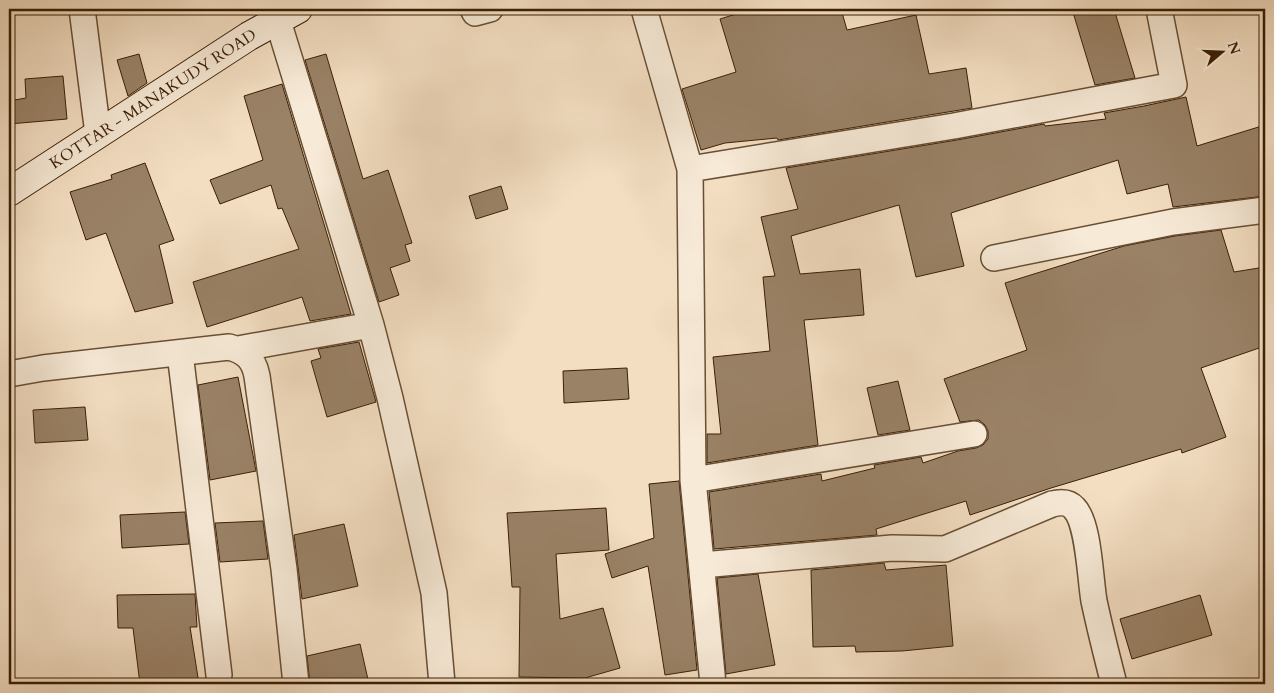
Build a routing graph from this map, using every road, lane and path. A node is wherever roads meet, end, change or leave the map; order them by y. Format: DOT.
graph roads {
  1 [pos="82,9"];
  2 [pos="473,9"];
  3 [pos="490,9"];
  4 [pos="1159,9"];
  5 [pos="650,10"];
  6 [pos="288,15"];
  7 [pos="98,134"];
  8 [pos="690,169"];
  9 [pos="9,192"];
  10 [pos="1265,210"];
  11 [pos="994,258"];
  12 [pos="371,325"];
  13 [pos="238,349"];
  14 [pos="180,353"];
  15 [pos="9,374"];
  16 [pos="974,434"];
  17 [pos="693,480"];
  18 [pos="702,564"];
  19 [pos="219,675"];
  20 [pos="296,684"];
  21 [pos="442,684"];
  22 [pos="713,684"];
  23 [pos="1114,684"];
  1 -- 7 [label="street"];
  2 -- 3 [label="street"];
  4 -- 8 [label="street"];
  5 -- 8 [label="street"];
  6 -- 7 [label="main road, KOTTAR - MANAKUDY ROAD"];
  6 -- 12 [label="street"];
  7 -- 9 [label="main road, KOTTAR - MANAKUDY ROAD"];
  8 -- 17 [label="street"];
  10 -- 11 [label="street"];
  12 -- 13 [label="street"];
  12 -- 21 [label="street"];
  13 -- 14 [label="street"];
  13 -- 20 [label="street"];
  14 -- 15 [label="street"];
  14 -- 19 [label="street"];
  16 -- 17 [label="street"];
  17 -- 18 [label="street"];
  18 -- 22 [label="street"];
  18 -- 23 [label="street"];
}
